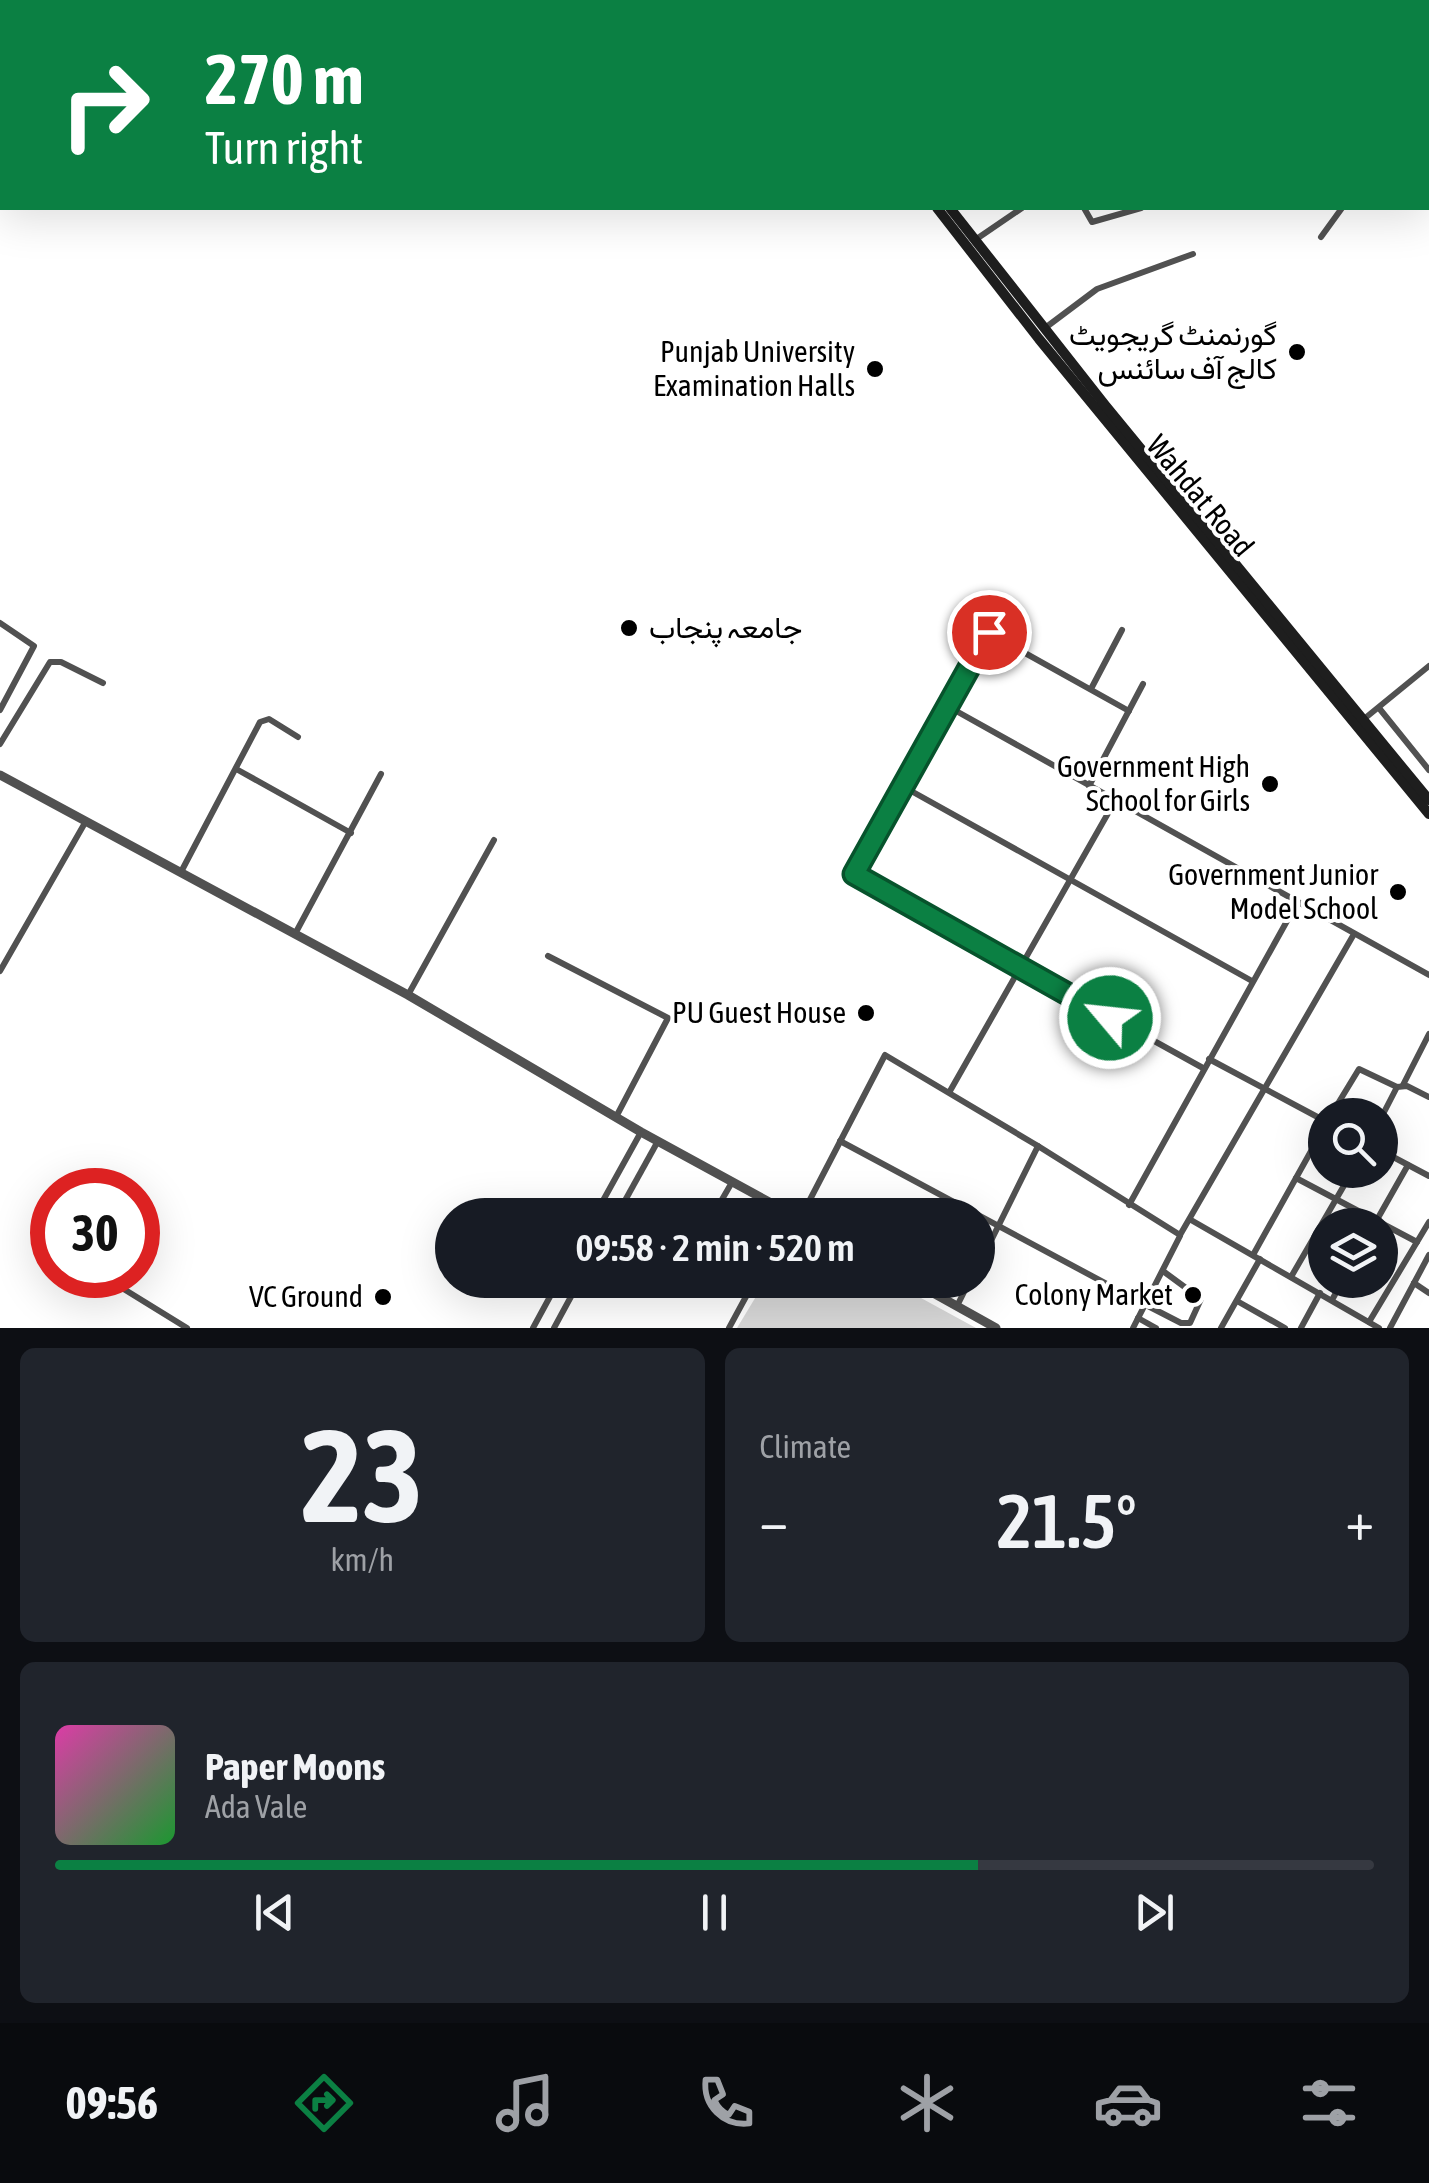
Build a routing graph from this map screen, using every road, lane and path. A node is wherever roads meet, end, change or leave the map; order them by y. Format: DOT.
graph roads {
  1 [pos="939,210"];
  2 [pos="952,210"];
  3 [pos="1019,210"];
  4 [pos="1085,210"];
  5 [pos="1134,210"];
  6 [pos="1341,210"];
  7 [pos="1321,237"];
  8 [pos="975,240"];
  9 [pos="1194,254"];
  10 [pos="1044,329"];
  11 [pos="0,624"];
  12 [pos="1122,630"];
  13 [pos="1429,666"];
  14 [pos="103,684"];
  15 [pos="1143,684"];
  16 [pos="1092,687"];
  17 [pos="949,707"];
  18 [pos="1379,708"];
  19 [pos="0,710"];
  20 [pos="1129,711"];
  21 [pos="1362,720"];
  22 [pos="298,737"];
  23 [pos="0,744"];
  24 [pos="238,770"];
  25 [pos="1429,770"];
  26 [pos="381,774"];
  27 [pos="0,775"];
  28 [pos="1089,786"];
  29 [pos="904,787"];
  30 [pos="1429,800"];
  31 [pos="1115,801"];
  32 [pos="1429,814"];
  33 [pos="86,820"];
  34 [pos="350,833"];
  35 [pos="494,840"];
  36 [pos="180,874"];
  37 [pos="1068,882"];
  38 [pos="1296,903"];
  39 [pos="1354,934"];
  40 [pos="295,935"];
  41 [pos="548,956"];
  42 [pos="1018,968"];
  43 [pos="0,971"];
  44 [pos="1429,974"];
  45 [pos="1252,981"];
  46 [pos="408,996"];
  47 [pos="1429,1034"];
  48 [pos="1418,1055"];
  49 [pos="1209,1059"];
  50 [pos="1429,1060"];
  51 [pos="1204,1068"];
  52 [pos="1400,1086"];
  53 [pos="1268,1090"];
  54 [pos="950,1091"];
  55 [pos="1429,1097"];
  56 [pos="1342,1098"];
  57 [pos="1393,1098"];
  58 [pos="1308,1114"];
  59 [pos="616,1117"];
  60 [pos="641,1132"];
  61 [pos="840,1141"];
  62 [pos="658,1142"];
  63 [pos="1038,1146"];
  64 [pos="1308,1156"];
  65 [pos="1398,1160"];
  66 [pos="1408,1165"];
  67 [pos="1429,1176"];
  68 [pos="1296,1178"];
  69 [pos="731,1184"];
  70 [pos="1343,1188"];
  71 [pos="604,1198"];
  72 [pos="627,1198"];
  73 [pos="723,1198"];
  74 [pos="759,1198"];
  75 [pos="811,1198"];
  76 [pos="1337,1200"];
  77 [pos="1129,1204"];
  78 [pos="1350,1208"];
  79 [pos="1384,1208"];
  80 [pos="1191,1220"];
  81 [pos="1429,1222"];
  82 [pos="1000,1225"];
  83 [pos="995,1234"];
  84 [pos="1398,1234"];
  85 [pos="1180,1235"];
  86 [pos="1416,1242"];
  87 [pos="1429,1255"];
  88 [pos="1257,1257"];
  89 [pos="1163,1270"];
  90 [pos="1292,1277"];
  91 [pos="1414,1283"];
  92 [pos="1308,1286"];
  93 [pos="1429,1293"];
  94 [pos="139,1298"];
  95 [pos="549,1298"];
  96 [pos="570,1298"];
  97 [pos="746,1298"];
  98 [pos="943,1298"];
  99 [pos="961,1298"];
  100 [pos="1317,1298"];
  101 [pos="1329,1298"];
  102 [pos="1332,1300"];
  103 [pos="1237,1301"];
  104 [pos="1146,1305"];
  105 [pos="957,1306"];
  106 [pos="1138,1318"];
  107 [pos="1369,1322"];
  108 [pos="188,1328"];
  109 [pos="533,1328"];
  110 [pos="554,1328"];
  111 [pos="729,1328"];
  112 [pos="994,1328"];
  113 [pos="1133,1328"];
  114 [pos="1156,1328"];
  115 [pos="1221,1328"];
  116 [pos="1285,1328"];
  117 [pos="1301,1328"];
  118 [pos="1379,1328"];
  119 [pos="1390,1328"];
  1 -- 32 [label="main road, Wahdat Road"];
  2 -- 8 [label="main road, Wahdat Road"];
  3 -- 8 [label="street"];
  4 -- 5 [label="street"];
  6 -- 7 [label="street"];
  8 -- 10 [label="main road, Wahdat Road"];
  9 -- 10 [label="street"];
  10 -- 21 [label="main road, Wahdat Road"];
  11 -- 19 [label="street"];
  12 -- 16 [label="street"];
  13 -- 18 [label="street"];
  14 -- 23 [label="street"];
  15 -- 20 [label="street"];
  16 -- 17 [label="street"];
  16 -- 20 [label="street"];
  17 -- 28 [label="street"];
  17 -- 29 [label="street"];
  18 -- 21 [label="street"];
  18 -- 25 [label="street"];
  20 -- 28 [label="street"];
  21 -- 30 [label="main road, Wahdat Road"];
  22 -- 24 [label="street"];
  24 -- 34 [label="street"];
  24 -- 36 [label="street"];
  26 -- 34 [label="street"];
  27 -- 33 [label="street"];
  28 -- 31 [label="street"];
  29 -- 37 [label="street"];
  29 -- 42 [label="street"];
  31 -- 37 [label="street"];
  31 -- 38 [label="street"];
  33 -- 36 [label="street"];
  33 -- 43 [label="street"];
  34 -- 40 [label="street"];
  35 -- 46 [label="street"];
  36 -- 40 [label="street"];
  37 -- 42 [label="street"];
  37 -- 45 [label="street"];
  38 -- 39 [label="street"];
  38 -- 45 [label="street"];
  39 -- 44 [label="street"];
  39 -- 53 [label="street"];
  40 -- 46 [label="street"];
  41 -- 59 [label="street"];
  42 -- 51 [label="street"];
  42 -- 54 [label="street"];
  45 -- 49 [label="street"];
  46 -- 59 [label="street"];
  47 -- 48 [label="street"];
  48 -- 50 [label="street"];
  48 -- 52 [label="street"];
  49 -- 51 [label="street"];
  49 -- 53 [label="street"];
  51 -- 77 [label="street"];
  52 -- 55 [label="street"];
  52 -- 56 [label="street"];
  52 -- 57 [label="street"];
  53 -- 58 [label="street"];
  53 -- 80 [label="street"];
  54 -- 61 [label="street"];
  54 -- 63 [label="street"];
  59 -- 60 [label="street"];
  60 -- 62 [label="street"];
  60 -- 71 [label="street"];
  61 -- 75 [label="street"];
  61 -- 82 [label="street"];
  62 -- 69 [label="street"];
  62 -- 72 [label="street"];
  63 -- 77 [label="street"];
  63 -- 82 [label="street"];
  64 -- 68 [label="street"];
  65 -- 66 [label="street"];
  66 -- 67 [label="street"];
  66 -- 79 [label="street"];
  68 -- 76 [label="street"];
  68 -- 88 [label="street"];
  69 -- 73 [label="street"];
  69 -- 74 [label="street"];
  70 -- 76 [label="street"];
  76 -- 78 [label="street"];
  76 -- 90 [label="street"];
  77 -- 85 [label="street"];
  80 -- 85 [label="street"];
  80 -- 88 [label="street"];
  81 -- 86 [label="street"];
  82 -- 83 [label="street"];
  82 -- 104 [label="street"];
  84 -- 86 [label="street"];
  85 -- 89 [label="street"];
  86 -- 107 [label="street"];
  87 -- 91 [label="street"];
  88 -- 90 [label="street"];
  88 -- 103 [label="street"];
  89 -- 104 [label="street"];
  89 -- 104 [label="street"];
  90 -- 92 [label="street"];
  91 -- 93 [label="street"];
  91 -- 119 [label="street"];
  94 -- 108 [label="street"];
  95 -- 109 [label="street"];
  96 -- 110 [label="street"];
  97 -- 111 [label="street"];
  98 -- 105 [label="street"];
  99 -- 105 [label="street"];
  100 -- 117 [label="street"];
  101 -- 102 [label="street"];
  102 -- 107 [label="street"];
  103 -- 115 [label="street"];
  103 -- 116 [label="street"];
  104 -- 106 [label="street"];
  105 -- 112 [label="street"];
  106 -- 113 [label="street"];
  106 -- 114 [label="street"];
  107 -- 118 [label="street"];
}
